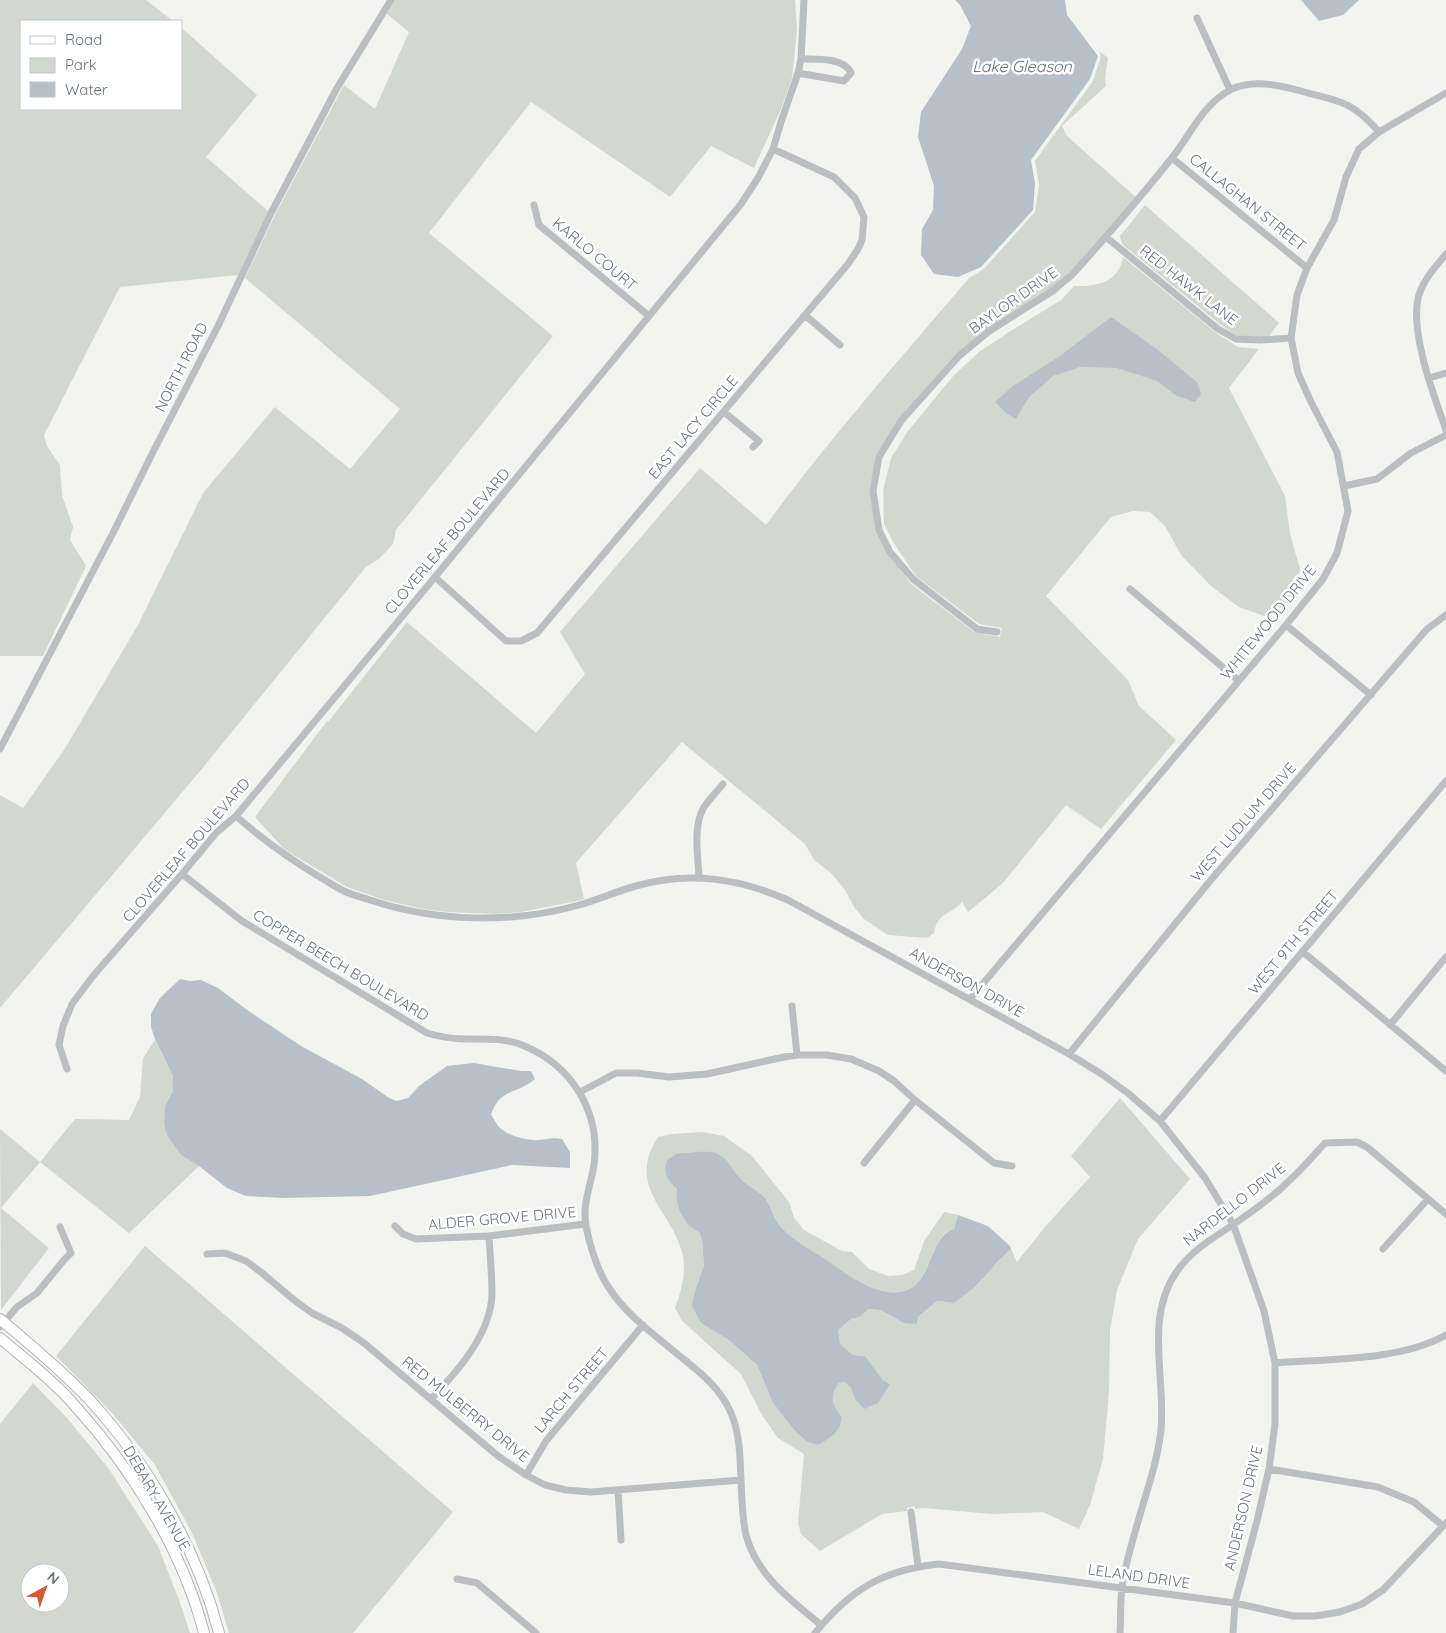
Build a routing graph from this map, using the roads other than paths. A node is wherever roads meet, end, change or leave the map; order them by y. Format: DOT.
graph roads {
  1 [pos="390,0"];
  2 [pos="804,0"];
  3 [pos="1198,18"];
  4 [pos="801,60"];
  5 [pos="798,73"];
  6 [pos="1230,90"];
  7 [pos="1446,93"];
  8 [pos="1379,132"];
  9 [pos="773,149"];
  10 [pos="1172,158"];
  11 [pos="534,205"];
  12 [pos="1106,237"];
  13 [pos="1446,254"];
  14 [pos="1307,268"];
  15 [pos="805,315"];
  16 [pos="649,316"];
  17 [pos="1291,338"];
  18 [pos="840,345"];
  19 [pos="1446,373"];
  20 [pos="1429,378"];
  21 [pos="724,412"];
  22 [pos="1446,430"];
  23 [pos="1446,436"];
  24 [pos="753,447"];
  25 [pos="1344,486"];
  26 [pos="435,577"];
  27 [pos="1130,589"];
  28 [pos="1446,615"];
  29 [pos="1286,625"];
  30 [pos="997,632"];
  31 [pos="1238,680"];
  32 [pos="1371,696"];
  33 [pos="0,749"];
  34 [pos="1446,781"];
  35 [pos="723,784"];
  36 [pos="236,816"];
  37 [pos="182,874"];
  38 [pos="699,877"];
  39 [pos="1303,952"];
  40 [pos="1446,957"];
  41 [pos="970,999"];
  42 [pos="792,1006"];
  43 [pos="1390,1025"];
  44 [pos="1069,1054"];
  45 [pos="797,1055"];
  46 [pos="67,1069"];
  47 [pos="1446,1071"];
  48 [pos="580,1092"];
  49 [pos="915,1100"];
  50 [pos="1160,1121"];
  51 [pos="864,1163"];
  52 [pos="1012,1166"];
  53 [pos="1428,1199"];
  54 [pos="1446,1214"];
  55 [pos="585,1224"];
  56 [pos="1233,1224"];
  57 [pos="395,1226"];
  58 [pos="60,1227"];
  59 [pos="489,1236"];
  60 [pos="1383,1249"];
  61 [pos="207,1254"];
  62 [pos="1,1323"];
  63 [pos="643,1326"];
  64 [pos="1446,1335"];
  65 [pos="0,1338"];
  66 [pos="1274,1363"];
  67 [pos="431,1400"];
  68 [pos="1269,1469"];
  69 [pos="526,1476"];
  70 [pos="741,1480"];
  71 [pos="618,1490"];
  72 [pos="911,1512"];
  73 [pos="1445,1524"];
  74 [pos="621,1540"];
  75 [pos="918,1566"];
  76 [pos="457,1579"];
  77 [pos="1122,1588"];
  78 [pos="1235,1603"];
  79 [pos="822,1626"];
  80 [pos="204,1633"];
  81 [pos="219,1633"];
  82 [pos="536,1633"];
  83 [pos="815,1633"];
  84 [pos="1120,1633"];
  85 [pos="1233,1633"];
  1 -- 33 [label="street, NORTH ROAD"];
  2 -- 4 [label="street, CLOVERLEAF BOULEVARD"];
  3 -- 6 [label="street"];
  4 -- 5 [label="street, CLOVERLEAF BOULEVARD"];
  4 -- 5 [label="street"];
  5 -- 9 [label="street, CLOVERLEAF BOULEVARD"];
  6 -- 8 [label="street, BAYLOR DRIVE"];
  6 -- 10 [label="street, BAYLOR DRIVE"];
  7 -- 8 [label="street, WHITEWOOD DRIVE"];
  8 -- 14 [label="street, WHITEWOOD DRIVE"];
  9 -- 15 [label="street, EAST LACY CIRCLE"];
  9 -- 16 [label="street, CLOVERLEAF BOULEVARD"];
  10 -- 12 [label="street, BAYLOR DRIVE"];
  10 -- 14 [label="street, CALLAGHAN STREET"];
  11 -- 16 [label="street, KARLO COURT"];
  12 -- 17 [label="street, RED HAWK LANE"];
  12 -- 30 [label="street, BAYLOR DRIVE"];
  13 -- 20 [label="street"];
  14 -- 17 [label="street, WHITEWOOD DRIVE"];
  15 -- 18 [label="street"];
  15 -- 21 [label="street, EAST LACY CIRCLE"];
  16 -- 26 [label="street, CLOVERLEAF BOULEVARD"];
  17 -- 25 [label="street, WHITEWOOD DRIVE"];
  19 -- 20 [label="street"];
  20 -- 22 [label="street"];
  21 -- 24 [label="street"];
  21 -- 26 [label="street, EAST LACY CIRCLE"];
  23 -- 25 [label="street"];
  25 -- 29 [label="street, WHITEWOOD DRIVE"];
  26 -- 36 [label="street, CLOVERLEAF BOULEVARD"];
  27 -- 31 [label="street"];
  28 -- 32 [label="street, WEST LUDLUM DRIVE"];
  29 -- 31 [label="street, WHITEWOOD DRIVE"];
  29 -- 32 [label="street"];
  31 -- 41 [label="street, WHITEWOOD DRIVE"];
  32 -- 44 [label="street, WEST LUDLUM DRIVE"];
  34 -- 39 [label="street, WEST 9TH STREET"];
  35 -- 38 [label="street"];
  36 -- 37 [label="street, CLOVERLEAF BOULEVARD"];
  36 -- 38 [label="street, ANDERSON DRIVE"];
  37 -- 46 [label="street, CLOVERLEAF BOULEVARD"];
  37 -- 48 [label="street, COPPER BEECH BOULEVARD"];
  38 -- 41 [label="street, ANDERSON DRIVE"];
  39 -- 43 [label="street"];
  39 -- 50 [label="street, WEST 9TH STREET"];
  40 -- 43 [label="street"];
  41 -- 44 [label="street, ANDERSON DRIVE"];
  42 -- 45 [label="street"];
  43 -- 47 [label="street"];
  44 -- 50 [label="street, ANDERSON DRIVE"];
  45 -- 48 [label="street"];
  45 -- 49 [label="street"];
  48 -- 55 [label="street, COPPER BEECH BOULEVARD"];
  49 -- 51 [label="street"];
  49 -- 52 [label="street"];
  50 -- 56 [label="street, ANDERSON DRIVE"];
  53 -- 54 [label="street"];
  53 -- 56 [label="street, NARDELLO DRIVE"];
  53 -- 60 [label="street"];
  55 -- 59 [label="street, ALDER GROVE DRIVE"];
  55 -- 63 [label="street, COPPER BEECH BOULEVARD"];
  56 -- 66 [label="street, ANDERSON DRIVE"];
  56 -- 77 [label="street, NARDELLO DRIVE"];
  57 -- 59 [label="street, ALDER GROVE DRIVE"];
  58 -- 62 [label="street"];
  59 -- 67 [label="street"];
  61 -- 67 [label="street, RED MULBERRY DRIVE"];
  62 -- 81 [label="main road, DEBARY AVENUE"];
  63 -- 69 [label="street, LARCH STREET"];
  63 -- 70 [label="street, COPPER BEECH BOULEVARD"];
  64 -- 66 [label="street"];
  65 -- 80 [label="main road, DEBARY AVENUE"];
  66 -- 68 [label="street, ANDERSON DRIVE"];
  67 -- 69 [label="street, RED MULBERRY DRIVE"];
  68 -- 73 [label="street"];
  68 -- 78 [label="street, ANDERSON DRIVE"];
  69 -- 71 [label="street, RED MULBERRY DRIVE"];
  70 -- 71 [label="street, RED MULBERRY DRIVE"];
  70 -- 79 [label="street, COPPER BEECH BOULEVARD"];
  71 -- 74 [label="street"];
  72 -- 75 [label="street"];
  73 -- 78 [label="street, LELAND DRIVE"];
  75 -- 77 [label="street, LELAND DRIVE"];
  75 -- 79 [label="street, LELAND DRIVE"];
  76 -- 82 [label="street"];
  77 -- 78 [label="street, LELAND DRIVE"];
  77 -- 84 [label="street, NARDELLO DRIVE"];
  78 -- 85 [label="street, ANDERSON DRIVE"];
  79 -- 83 [label="street, LELAND DRIVE"];
}
